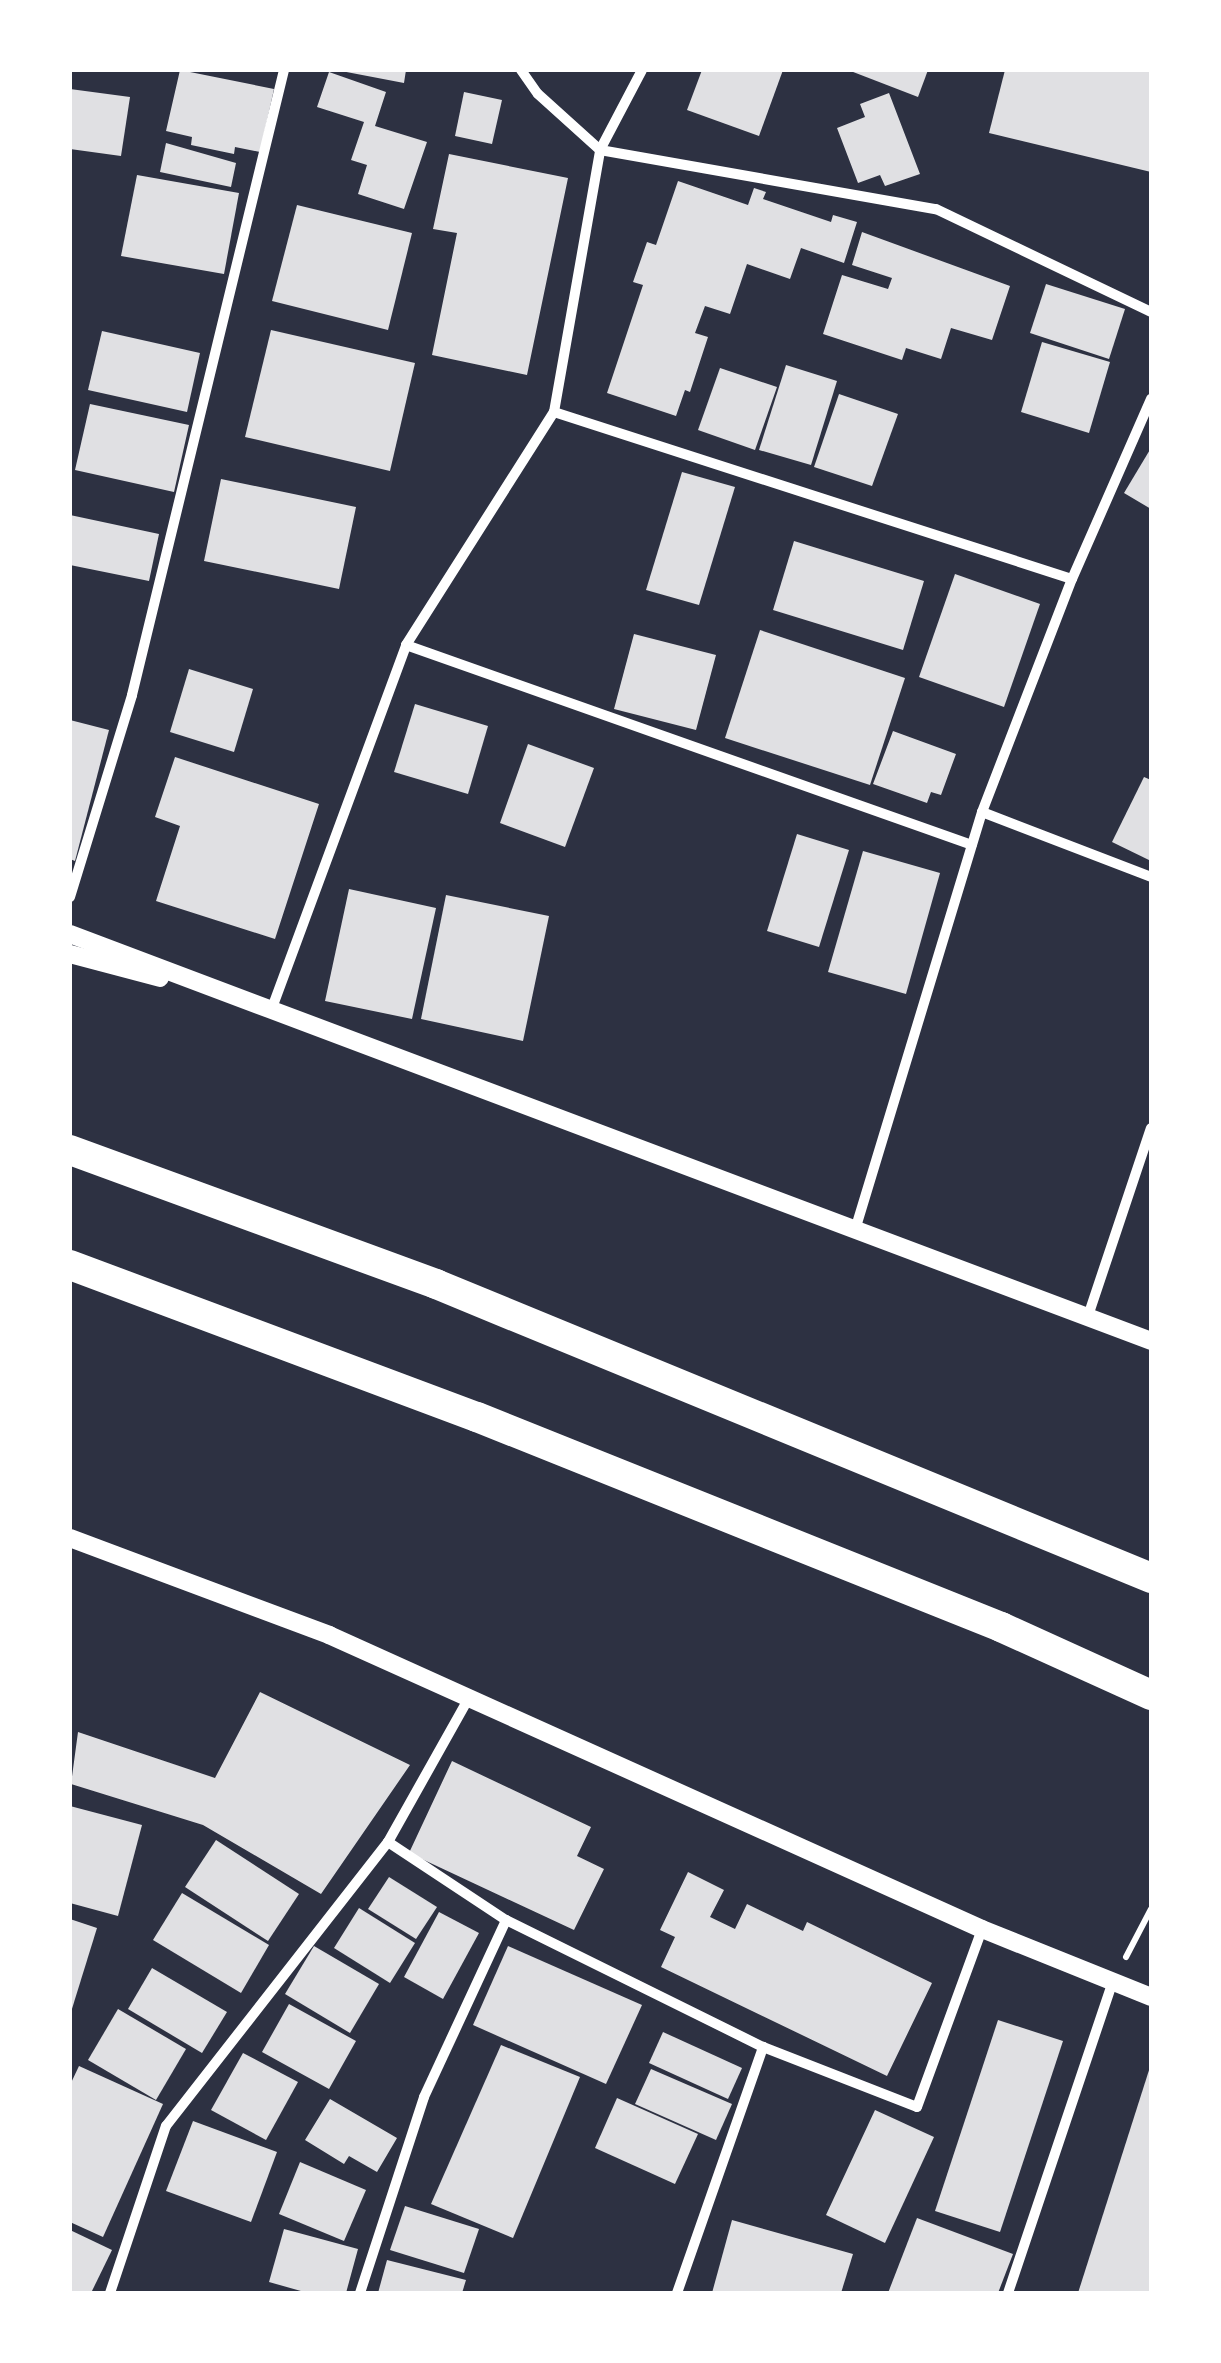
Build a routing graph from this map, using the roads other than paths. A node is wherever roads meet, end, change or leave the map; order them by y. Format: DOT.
graph roads {
  1 [pos="284,70"];
  2 [pos="521,70"];
  3 [pos="642,70"];
  4 [pos="600,150"];
  5 [pos="1151,312"];
  6 [pos="1151,398"];
  7 [pos="554,412"];
  8 [pos="1072,579"];
  9 [pos="406,645"];
  10 [pos="982,812"];
  11 [pos="972,845"];
  12 [pos="1151,878"];
  13 [pos="70,897"];
  14 [pos="70,934"];
  15 [pos="70,954"];
  16 [pos="272,1008"];
  17 [pos="1151,1128"];
  18 [pos="70,1150"];
  19 [pos="855,1230"];
  20 [pos="70,1265"];
  21 [pos="1088,1316"];
  22 [pos="1151,1341"];
  23 [pos="70,1538"];
  24 [pos="1151,1578"];
  25 [pos="1151,1695"];
  26 [pos="470,1696"];
  27 [pos="388,1842"];
  28 [pos="506,1920"];
  29 [pos="982,1928"];
  30 [pos="1112,1984"];
  31 [pos="1151,1997"];
  32 [pos="763,2048"];
  33 [pos="110,2293"];
  34 [pos="360,2293"];
  35 [pos="677,2293"];
  36 [pos="1008,2293"];
  1 -- 13 [label="street"];
  2 -- 4 [label="street"];
  3 -- 4 [label="street"];
  4 -- 5 [label="street"];
  4 -- 7 [label="street"];
  6 -- 8 [label="street"];
  7 -- 8 [label="street"];
  7 -- 9 [label="street"];
  8 -- 10 [label="street"];
  9 -- 11 [label="street"];
  9 -- 16 [label="street"];
  10 -- 11 [label="street"];
  10 -- 12 [label="street"];
  11 -- 19 [label="street"];
  14 -- 16 [label="street"];
  15 -- 16 [label="street"];
  16 -- 19 [label="street"];
  17 -- 21 [label="street"];
  18 -- 24 [label="highway"];
  19 -- 21 [label="street"];
  20 -- 25 [label="highway"];
  21 -- 22 [label="street"];
  23 -- 26 [label="street"];
  26 -- 27 [label="street"];
  26 -- 29 [label="street"];
  27 -- 28 [label="street"];
  27 -- 33 [label="street"];
  28 -- 32 [label="street"];
  28 -- 34 [label="street"];
  29 -- 30 [label="street"];
  29 -- 32 [label="street"];
  30 -- 31 [label="street"];
  30 -- 36 [label="street"];
  32 -- 35 [label="street"];
}
